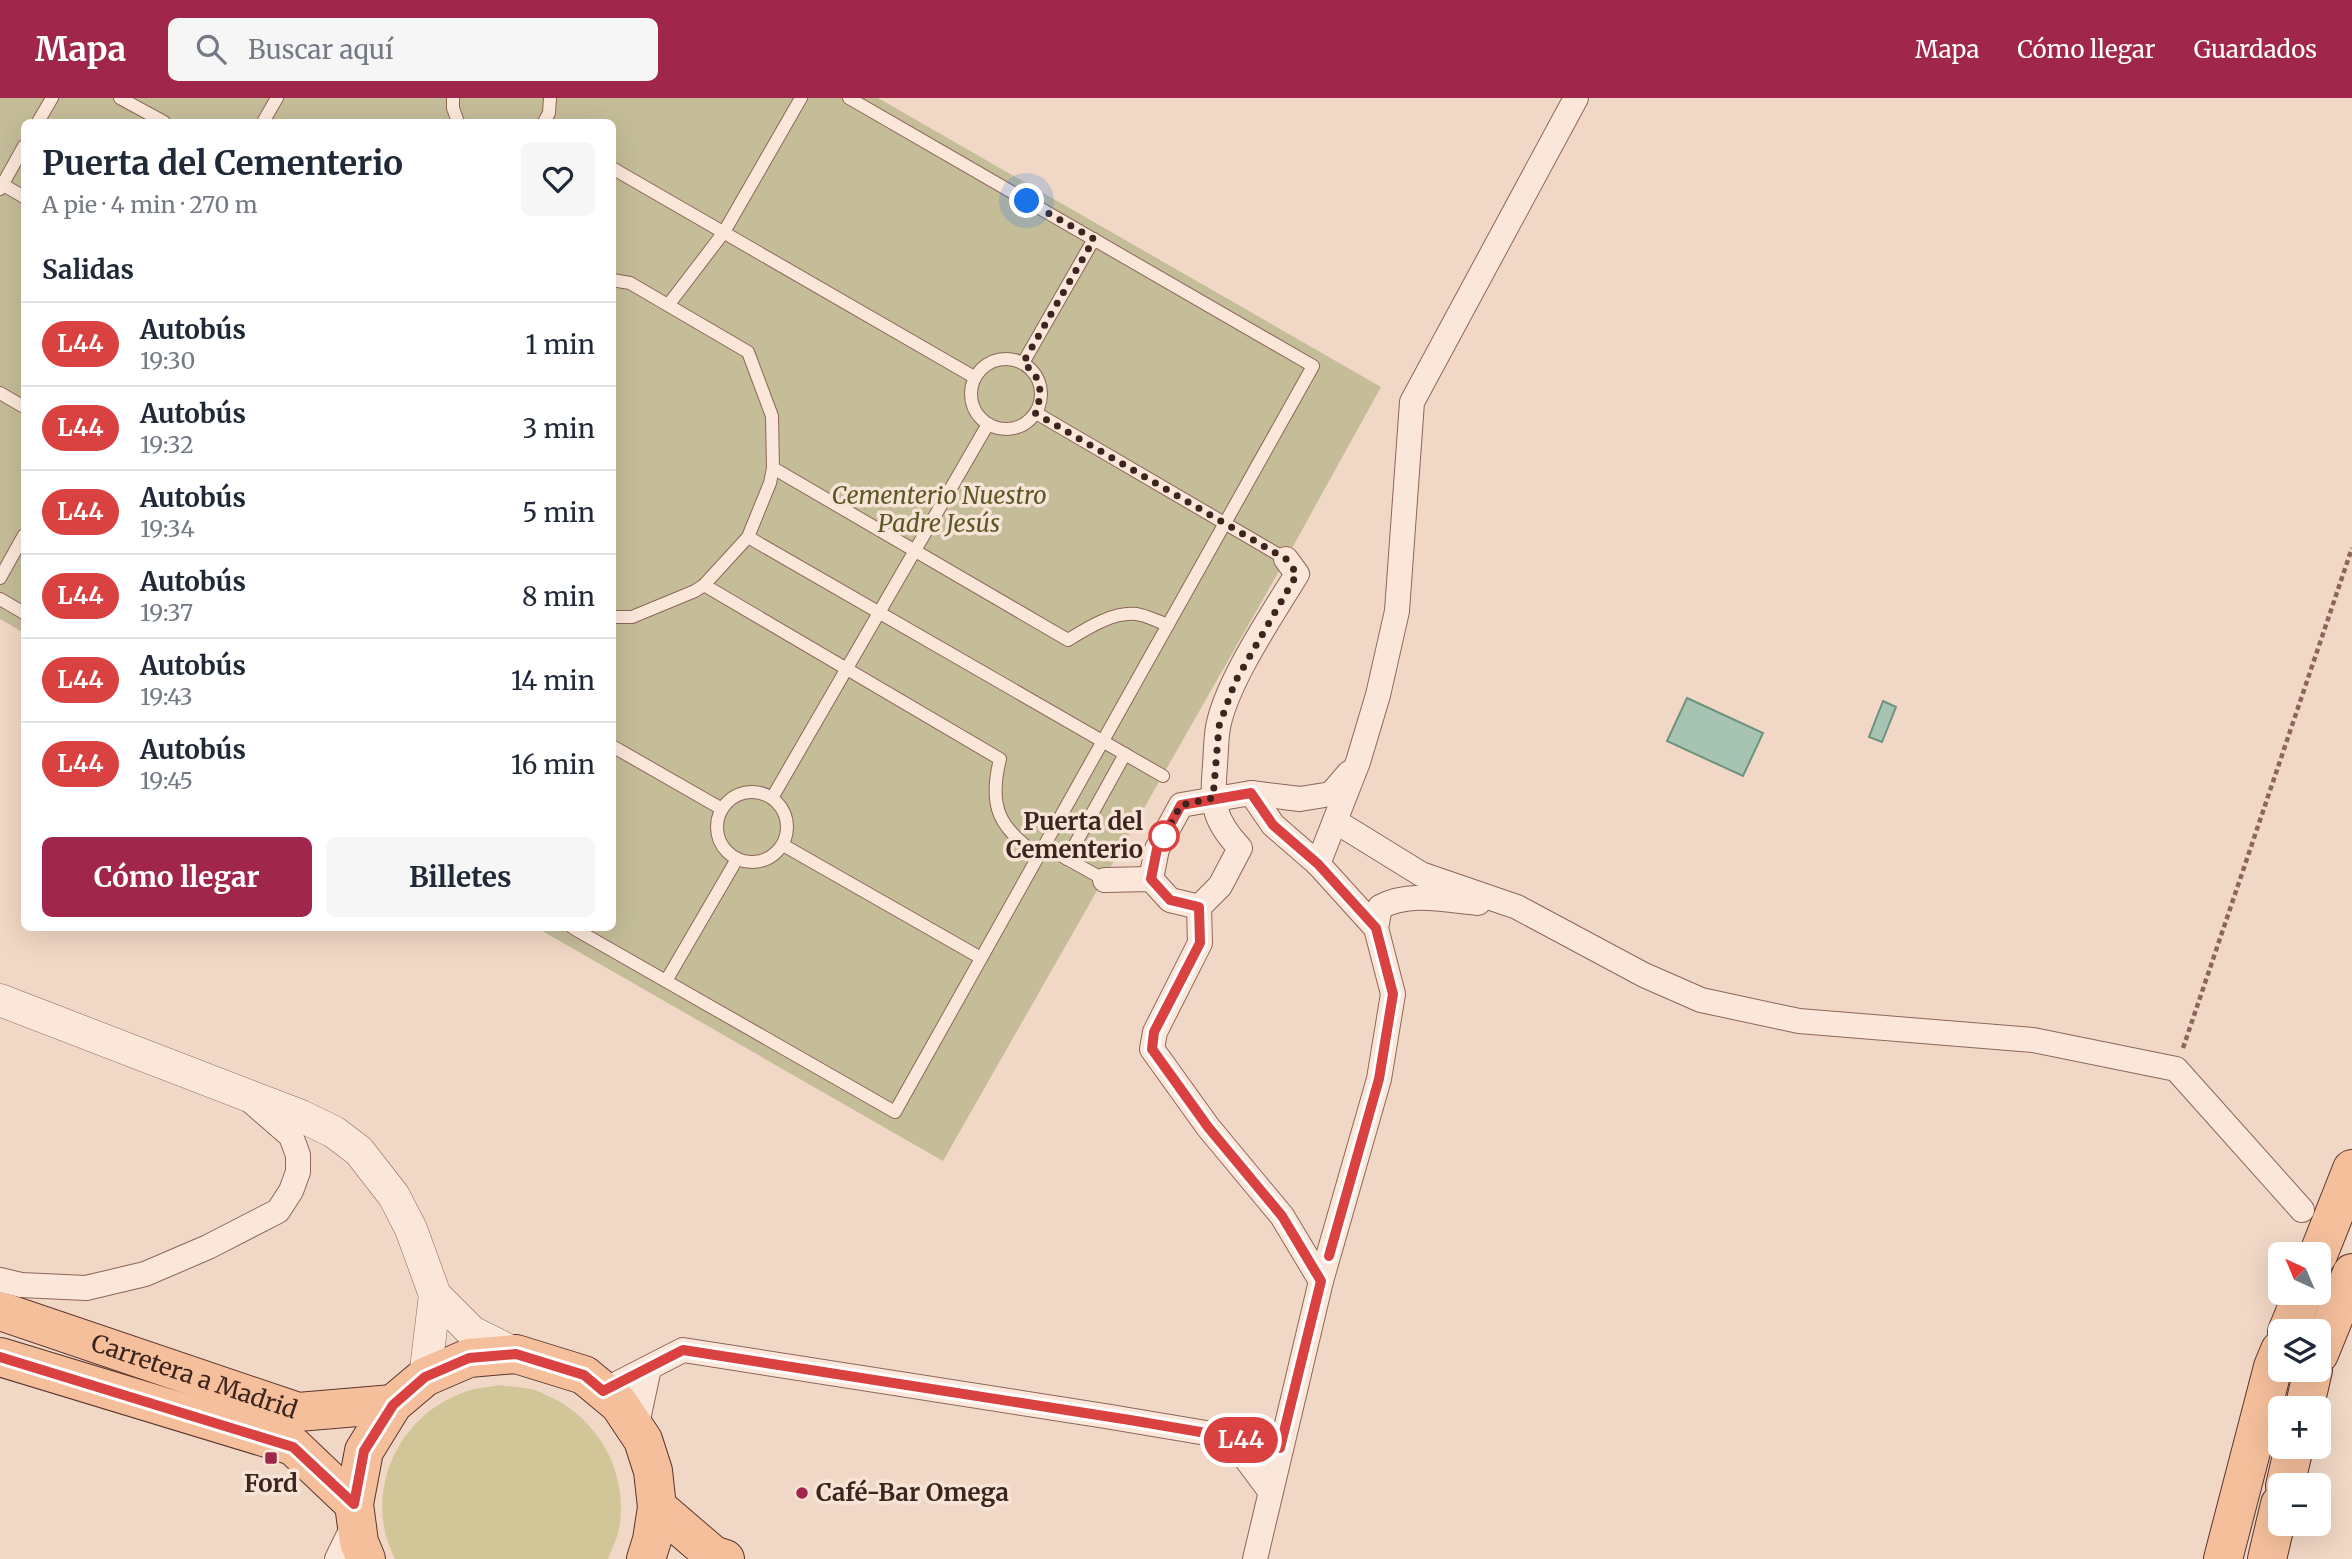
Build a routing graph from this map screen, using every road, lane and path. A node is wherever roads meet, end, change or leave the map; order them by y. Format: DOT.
graph roads {
  1 [pos="52,98"];
  2 [pos="120,98"];
  3 [pos="277,98"];
  4 [pos="453,98"];
  5 [pos="550,98"];
  6 [pos="801,98"];
  7 [pos="849,98"];
  8 [pos="1576,98"];
  9 [pos="40,119"];
  10 [pos="158,119"];
  11 [pos="265,119"];
  12 [pos="457,119"];
  13 [pos="546,119"];
  14 [pos="21,151"];
  15 [pos="616,169"];
  16 [pos="1,185"];
  17 [pos="21,195"];
  18 [pos="724,232"];
  19 [pos="1094,239"];
  20 [pos="616,280"];
  21 [pos="669,304"];
  22 [pos="1023,363"];
  23 [pos="974,377"];
  24 [pos="0,393"];
  25 [pos="21,405"];
  26 [pos="1035,413"];
  27 [pos="988,424"];
  28 [pos="773,468"];
  29 [pos="1224,524"];
  30 [pos="748,537"];
  31 [pos="21,540"];
  32 [pos="2352,548"];
  33 [pos="914,551"];
  34 [pos="1286,559"];
  35 [pos="0,578"];
  36 [pos="704,585"];
  37 [pos="0,599"];
  38 [pos="21,611"];
  39 [pos="879,612"];
  40 [pos="616,617"];
  41 [pos="1168,625"];
  42 [pos="846,669"];
  43 [pos="1103,741"];
  44 [pos="616,748"];
  45 [pos="1125,754"];
  46 [pos="1359,762"];
  47 [pos="1163,776"];
  48 [pos="1251,793"];
  49 [pos="772,797"];
  50 [pos="1213,798"];
  51 [pos="722,809"];
  52 [pos="1335,821"];
  53 [pos="1290,840"];
  54 [pos="783,845"];
  55 [pos="1240,848"];
  56 [pos="1041,851"];
  57 [pos="737,859"];
  58 [pos="1067,859"];
  59 [pos="1318,864"];
  60 [pos="1151,879"];
  61 [pos="1105,880"];
  62 [pos="1199,907"];
  63 [pos="1517,907"];
  64 [pos="1376,928"];
  65 [pos="578,931"];
  66 [pos="981,958"];
  67 [pos="666,981"];
  68 [pos="0,1000"];
  69 [pos="2176,1069"];
  70 [pos="238,1092"];
  71 [pos="2352,1169"];
  72 [pos="2302,1210"];
  73 [pos="2323,1242"];
  74 [pos="2352,1273"];
  75 [pos="0,1280"];
  76 [pos="1321,1281"];
  77 [pos="36,1286"];
  78 [pos="435,1295"];
  79 [pos="0,1311"];
  80 [pos="2331,1325"];
  81 [pos="80,1338"];
  82 [pos="516,1354"];
  83 [pos="0,1357"];
  84 [pos="649,1368"];
  85 [pos="425,1377"];
  86 [pos="2269,1382"];
  87 [pos="603,1391"];
  88 [pos="393,1405"];
  89 [pos="636,1429"];
  90 [pos="1230,1437"];
  91 [pos="1280,1448"];
  92 [pos="1270,1492"];
  93 [pos="657,1507"];
  94 [pos="355,1512"];
  95 [pos="2272,1536"];
  96 [pos="337,1559"];
  97 [pos="366,1559"];
  98 [pos="646,1559"];
  99 [pos="725,1559"];
  100 [pos="1255,1559"];
  101 [pos="2223,1559"];
  102 [pos="2267,1559"];
  1 -- 9 [label="lane"];
  2 -- 10 [label="lane"];
  3 -- 11 [label="lane"];
  4 -- 12 [label="lane"];
  5 -- 13 [label="lane"];
  6 -- 18 [label="lane"];
  7 -- 19 [label="lane"];
  8 -- 46 [label="street"];
  14 -- 16 [label="lane"];
  15 -- 18 [label="lane"];
  16 -- 17 [label="lane"];
  18 -- 21 [label="lane"];
  18 -- 23 [label="lane"];
  19 -- 22 [label="lane"];
  19 -- 29 [label="lane"];
  20 -- 21 [label="lane"];
  21 -- 28 [label="lane"];
  22 -- 23 [label="lane"];
  22 -- 26 [label="lane"];
  23 -- 27 [label="lane"];
  24 -- 25 [label="lane"];
  26 -- 27 [label="lane"];
  26 -- 29 [label="lane"];
  27 -- 33 [label="lane"];
  28 -- 30 [label="lane"];
  28 -- 33 [label="lane"];
  29 -- 34 [label="lane"];
  29 -- 41 [label="lane"];
  30 -- 36 [label="lane"];
  30 -- 39 [label="lane"];
  31 -- 35 [label="lane"];
  32 -- 69 [label="path"];
  33 -- 39 [label="lane"];
  33 -- 41 [label="lane"];
  34 -- 50 [label="street"];
  36 -- 40 [label="lane"];
  36 -- 42 [label="lane"];
  37 -- 38 [label="lane"];
  39 -- 42 [label="lane"];
  39 -- 43 [label="lane"];
  41 -- 43 [label="lane"];
  42 -- 49 [label="lane"];
  42 -- 56 [label="lane"];
  43 -- 45 [label="lane"];
  43 -- 56 [label="lane"];
  44 -- 51 [label="lane"];
  45 -- 47 [label="lane"];
  45 -- 58 [label="lane"];
  46 -- 48 [label="street"];
  46 -- 52 [label="street"];
  48 -- 50 [label="street"];
  48 -- 53 [label="street"];
  49 -- 51 [label="lane"];
  49 -- 54 [label="lane"];
  50 -- 55 [label="street"];
  50 -- 60 [label="street"];
  51 -- 57 [label="lane"];
  52 -- 59 [label="street"];
  52 -- 63 [label="street"];
  53 -- 55 [label="street"];
  53 -- 59 [label="street"];
  54 -- 57 [label="lane"];
  54 -- 66 [label="lane"];
  55 -- 62 [label="street"];
  56 -- 58 [label="lane"];
  56 -- 66 [label="lane"];
  57 -- 67 [label="lane"];
  58 -- 61 [label="lane"];
  59 -- 64 [label="street"];
  60 -- 61 [label="street"];
  60 -- 62 [label="street"];
  62 -- 76 [label="street"];
  63 -- 64 [label="street"];
  63 -- 69 [label="street"];
  64 -- 76 [label="street"];
  65 -- 67 [label="lane"];
  66 -- 67 [label="lane"];
  68 -- 70 [label="street"];
  69 -- 72 [label="street"];
  70 -- 77 [label="street"];
  70 -- 78 [label="street"];
  71 -- 73 [label="main road"];
  74 -- 80 [label="main road"];
  75 -- 77 [label="street"];
  76 -- 91 [label="street"];
  77 -- 81 [label="street"];
  78 -- 82 [label="street"];
  78 -- 85 [label="street"];
  79 -- 81 [label="main road, Carretera a Madrid"];
  81 -- 88 [label="main road, Carretera a Madrid"];
  82 -- 85 [label="main road"];
  82 -- 87 [label="main road"];
  83 -- 94 [label="main road, Carretera a Madrid"];
  84 -- 87 [label="street"];
  84 -- 89 [label="street"];
  84 -- 90 [label="street"];
  85 -- 88 [label="main road"];
  86 -- 101 [label="main road"];
  87 -- 89 [label="main road"];
  88 -- 94 [label="main road"];
  89 -- 93 [label="main road"];
  90 -- 91 [label="street"];
  90 -- 92 [label="street"];
  91 -- 92 [label="street"];
  92 -- 100 [label="street"];
  93 -- 98 [label="main road"];
  93 -- 99 [label="main road"];
  94 -- 96 [label="street"];
  94 -- 97 [label="main road"];
  95 -- 102 [label="main road"];
}
